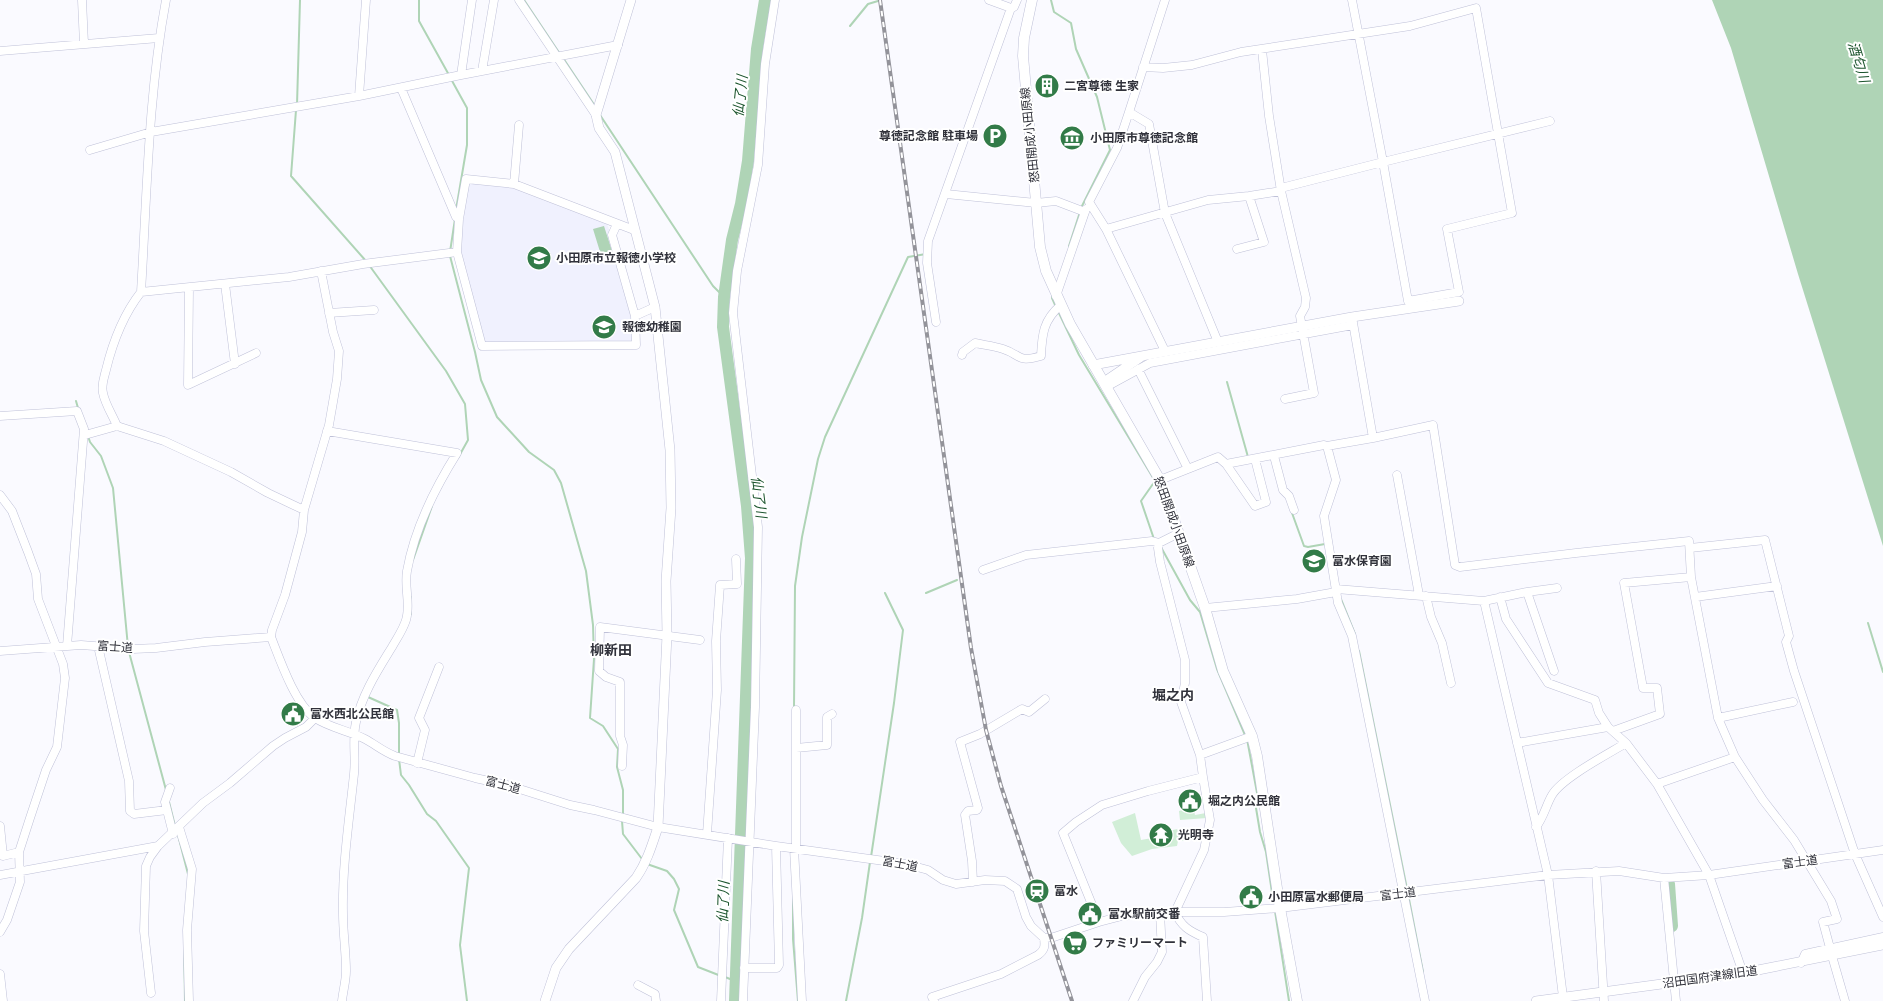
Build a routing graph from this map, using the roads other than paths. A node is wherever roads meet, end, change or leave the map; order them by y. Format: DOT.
graph roads {
  1 [pos="82,0"];
  2 [pos="166,0"];
  3 [pos="366,0"];
  4 [pos="472,0"];
  5 [pos="494,0"];
  6 [pos="519,0"];
  7 [pos="631,0"];
  8 [pos="775,0"];
  9 [pos="989,0"];
  10 [pos="1017,0"];
  11 [pos="1032,0"];
  12 [pos="1165,0"];
  13 [pos="1352,0"];
  14 [pos="1475,4"];
  15 [pos="1011,8"];
  16 [pos="1357,35"];
  17 [pos="159,38"];
  18 [pos="84,44"];
  19 [pos="618,45"];
  20 [pos="1262,50"];
  21 [pos="0,51"];
  22 [pos="557,57"];
  23 [pos="1143,67"];
  24 [pos="482,70"];
  25 [pos="461,75"];
  26 [pos="401,88"];
  27 [pos="359,96"];
  28 [pos="598,111"];
  29 [pos="1129,112"];
  30 [pos="1550,120"];
  31 [pos="518,125"];
  32 [pos="151,132"];
  33 [pos="1499,134"];
  34 [pos="90,150"];
  35 [pos="1383,162"];
  36 [pos="514,184"];
  37 [pos="1281,189"];
  38 [pos="946,194"];
  39 [pos="1249,196"];
  40 [pos="1089,202"];
  41 [pos="1036,203"];
  42 [pos="1085,212"];
  43 [pos="1165,213"];
  44 [pos="459,219"];
  45 [pos="617,224"];
  46 [pos="1106,229"];
  47 [pos="634,230"];
  48 [pos="1237,249"];
  49 [pos="457,252"];
  50 [pos="321,271"];
  51 [pos="225,284"];
  52 [pos="189,288"];
  53 [pos="141,292"];
  54 [pos="1058,301"];
  55 [pos="1459,301"];
  56 [pos="655,307"];
  57 [pos="374,310"];
  58 [pos="329,313"];
  59 [pos="635,316"];
  60 [pos="1352,321"];
  61 [pos="936,322"];
  62 [pos="1302,330"];
  63 [pos="1218,342"];
  64 [pos="1165,351"];
  65 [pos="256,354"];
  66 [pos="962,355"];
  67 [pos="1145,355"];
  68 [pos="235,364"];
  69 [pos="1093,365"];
  70 [pos="1138,369"];
  71 [pos="1105,385"];
  72 [pos="1285,399"];
  73 [pos="0,416"];
  74 [pos="118,426"];
  75 [pos="328,431"];
  76 [pos="85,435"];
  77 [pos="1373,438"];
  78 [pos="1327,446"];
  79 [pos="1274,456"];
  80 [pos="1255,459"];
  81 [pos="1226,464"];
  82 [pos="1188,469"];
  83 [pos="1397,475"];
  84 [pos="1160,480"];
  85 [pos="0,495"];
  86 [pos="304,510"];
  87 [pos="1294,510"];
  88 [pos="1179,533"];
  89 [pos="1159,543"];
  90 [pos="1690,548"];
  91 [pos="736,559"];
  92 [pos="983,570"];
  93 [pos="1691,576"];
  94 [pos="1777,586"];
  95 [pos="1557,588"];
  96 [pos="1336,591"];
  97 [pos="1527,592"];
  98 [pos="1422,595"];
  99 [pos="1500,597"];
  100 [pos="1695,597"];
  101 [pos="1484,601"];
  102 [pos="1205,608"];
  103 [pos="667,635"];
  104 [pos="271,638"];
  105 [pos="700,640"];
  106 [pos="56,646"];
  107 [pos="67,646"];
  108 [pos="98,646"];
  109 [pos="0,650"];
  110 [pos="438,667"];
  111 [pos="1554,671"];
  112 [pos="1451,683"];
  113 [pos="1045,700"];
  114 [pos="1793,702"];
  115 [pos="796,710"];
  116 [pos="832,714"];
  117 [pos="315,718"];
  118 [pos="1718,718"];
  119 [pos="1611,729"];
  120 [pos="354,734"];
  121 [pos="1248,737"];
  122 [pos="1517,743"];
  123 [pos="1626,743"];
  124 [pos="796,748"];
  125 [pos="1200,755"];
  126 [pos="1736,757"];
  127 [pos="417,763"];
  128 [pos="622,766"];
  129 [pos="1204,777"];
  130 [pos="1657,784"];
  131 [pos="170,788"];
  132 [pos="167,810"];
  133 [pos="0,826"];
  134 [pos="179,826"];
  135 [pos="658,826"];
  136 [pos="1536,827"];
  137 [pos="173,834"];
  138 [pos="707,834"];
  139 [pos="728,838"];
  140 [pos="749,841"];
  141 [pos="158,846"];
  142 [pos="776,846"];
  143 [pos="793,848"];
  144 [pos="1883,850"];
  145 [pos="19,852"];
  146 [pos="1855,854"];
  147 [pos="1806,861"];
  148 [pos="21,871"];
  149 [pos="1596,872"];
  150 [pos="0,875"];
  151 [pos="1548,875"];
  152 [pos="1709,875"];
  153 [pos="1664,878"];
  154 [pos="973,882"];
  155 [pos="1406,893"];
  156 [pos="1276,908"];
  157 [pos="1175,912"];
  158 [pos="1160,913"];
  159 [pos="1883,917"];
  160 [pos="4,921"];
  161 [pos="1099,922"];
  162 [pos="0,932"];
  163 [pos="1883,936"];
  164 [pos="1044,938"];
  165 [pos="1883,945"];
  166 [pos="1831,952"];
  167 [pos="744,968"];
  168 [pos="1743,973"];
  169 [pos="0,974"];
  170 [pos="1674,982"];
  171 [pos="638,985"];
  172 [pos="151,993"];
  173 [pos="1604,996"];
  174 [pos="1563,997"];
  175 [pos="3,1001"];
  176 [pos="189,1001"];
  177 [pos="342,1001"];
  178 [pos="545,1001"];
  179 [pos="656,1001"];
  180 [pos="721,1001"];
  181 [pos="743,1001"];
  182 [pos="802,1001"];
  183 [pos="934,1001"];
  184 [pos="1133,1001"];
  185 [pos="1207,1001"];
  186 [pos="1297,1001"];
  187 [pos="1424,1001"];
  188 [pos="1536,1001"];
  189 [pos="1676,1001"];
  190 [pos="1845,1001"];
  1 -- 18 [label="street"];
  2 -- 17 [label="street"];
  3 -- 27 [label="street"];
  4 -- 25 [label="street"];
  5 -- 24 [label="street"];
  6 -- 22 [label="street"];
  7 -- 19 [label="street"];
  8 -- 140 [label="street"];
  9 -- 15 [label="street"];
  10 -- 15 [label="street"];
  11 -- 41 [label="main road, 怒田開成小田原線"];
  12 -- 23 [label="street"];
  13 -- 16 [label="street"];
  14 -- 16 [label="street"];
  14 -- 33 [label="street"];
  15 -- 38 [label="street"];
  16 -- 20 [label="street"];
  16 -- 35 [label="street"];
  17 -- 18 [label="street"];
  17 -- 32 [label="street"];
  18 -- 21 [label="street"];
  19 -- 22 [label="street"];
  19 -- 28 [label="street"];
  20 -- 23 [label="street"];
  20 -- 37 [label="street"];
  22 -- 24 [label="street"];
  22 -- 28 [label="street"];
  23 -- 29 [label="street"];
  24 -- 25 [label="street"];
  25 -- 26 [label="street"];
  26 -- 27 [label="street"];
  26 -- 44 [label="street"];
  27 -- 32 [label="street"];
  28 -- 47 [label="street"];
  29 -- 40 [label="street"];
  29 -- 43 [label="street"];
  30 -- 33 [label="street"];
  31 -- 36 [label="street"];
  32 -- 34 [label="street"];
  32 -- 53 [label="street"];
  33 -- 35 [label="street"];
  33 -- 35 [label="street"];
  35 -- 37 [label="street"];
  36 -- 44 [label="street"];
  36 -- 45 [label="street"];
  37 -- 39 [label="street"];
  37 -- 62 [label="street"];
  38 -- 41 [label="street"];
  38 -- 61 [label="street"];
  39 -- 43 [label="street"];
  39 -- 48 [label="street"];
  40 -- 42 [label="street"];
  40 -- 46 [label="street"];
  41 -- 42 [label="street"];
  41 -- 54 [label="main road, 怒田開成小田原線"];
  42 -- 54 [label="street"];
  43 -- 46 [label="street"];
  43 -- 63 [label="street"];
  44 -- 49 [label="street"];
  45 -- 47 [label="street"];
  45 -- 59 [label="street"];
  46 -- 64 [label="street"];
  47 -- 56 [label="street"];
  49 -- 50 [label="street"];
  49 -- 59 [label="street"];
  50 -- 51 [label="street"];
  50 -- 58 [label="street"];
  51 -- 52 [label="street"];
  51 -- 68 [label="street"];
  52 -- 53 [label="street"];
  52 -- 68 [label="street"];
  53 -- 74 [label="street"];
  54 -- 66 [label="street"];
  54 -- 69 [label="main road, 怒田開成小田原線"];
  55 -- 60 [label="street"];
  56 -- 59 [label="street"];
  56 -- 103 [label="street"];
  57 -- 58 [label="street"];
  58 -- 75 [label="street"];
  60 -- 62 [label="street"];
  60 -- 77 [label="street"];
  62 -- 63 [label="street"];
  62 -- 70 [label="street"];
  62 -- 72 [label="street"];
  63 -- 64 [label="street"];
  64 -- 67 [label="street"];
  65 -- 68 [label="street"];
  67 -- 69 [label="street"];
  67 -- 71 [label="street"];
  69 -- 71 [label="main road, 怒田開成小田原線"];
  70 -- 71 [label="street"];
  70 -- 82 [label="street"];
  71 -- 84 [label="main road, 怒田開成小田原線"];
  73 -- 76 [label="street"];
  74 -- 76 [label="street"];
  74 -- 86 [label="street"];
  75 -- 86 [label="street"];
  75 -- 120 [label="street"];
  76 -- 107 [label="street"];
  77 -- 78 [label="street"];
  77 -- 90 [label="street"];
  78 -- 79 [label="street"];
  78 -- 96 [label="street"];
  79 -- 80 [label="street"];
  79 -- 87 [label="street"];
  80 -- 81 [label="street"];
  80 -- 81 [label="street"];
  81 -- 82 [label="street"];
  82 -- 84 [label="street"];
  83 -- 98 [label="street"];
  84 -- 88 [label="main road, 怒田開成小田原線"];
  85 -- 106 [label="street"];
  86 -- 104 [label="street"];
  88 -- 89 [label="street"];
  88 -- 102 [label="main road, 怒田開成小田原線"];
  89 -- 92 [label="street"];
  89 -- 125 [label="street"];
  90 -- 93 [label="street"];
  90 -- 94 [label="street"];
  91 -- 138 [label="street"];
  93 -- 100 [label="street"];
  93 -- 119 [label="street"];
  94 -- 100 [label="street"];
  94 -- 146 [label="street"];
  95 -- 97 [label="street"];
  96 -- 98 [label="street"];
  96 -- 102 [label="street"];
  96 -- 155 [label="street"];
  97 -- 99 [label="street"];
  97 -- 111 [label="street"];
  98 -- 101 [label="street"];
  98 -- 112 [label="street"];
  99 -- 101 [label="street"];
  99 -- 119 [label="street"];
  100 -- 118 [label="street"];
  101 -- 122 [label="street"];
  102 -- 121 [label="main road, 怒田開成小田原線"];
  103 -- 105 [label="street"];
  103 -- 128 [label="street"];
  103 -- 135 [label="street"];
  104 -- 108 [label="street, 富士道"];
  104 -- 117 [label="street, 富士道"];
  106 -- 107 [label="street, 富士道"];
  106 -- 109 [label="street, 富士道"];
  106 -- 145 [label="street"];
  107 -- 108 [label="street, 富士道"];
  108 -- 132 [label="street"];
  110 -- 127 [label="street"];
  113 -- 154 [label="street"];
  114 -- 118 [label="street"];
  115 -- 124 [label="street"];
  116 -- 124 [label="street"];
  117 -- 120 [label="street, 富士道"];
  117 -- 134 [label="street"];
  118 -- 126 [label="street"];
  119 -- 122 [label="street"];
  119 -- 123 [label="street"];
  120 -- 127 [label="street, 富士道"];
  120 -- 177 [label="street"];
  121 -- 125 [label="street"];
  121 -- 156 [label="main road, 怒田開成小田原線"];
  122 -- 136 [label="street"];
  123 -- 130 [label="street"];
  123 -- 136 [label="street"];
  124 -- 143 [label="street"];
  125 -- 129 [label="street"];
  126 -- 130 [label="street"];
  126 -- 147 [label="street"];
  127 -- 135 [label="street, 富士道"];
  129 -- 157 [label="street"];
  129 -- 161 [label="street"];
  130 -- 152 [label="street"];
  131 -- 132 [label="street"];
  132 -- 137 [label="street"];
  133 -- 145 [label="street"];
  134 -- 137 [label="street"];
  134 -- 176 [label="street"];
  135 -- 138 [label="street, 富士道"];
  135 -- 178 [label="street"];
  136 -- 151 [label="street"];
  137 -- 141 [label="street"];
  138 -- 139 [label="street, 富士道"];
  139 -- 140 [label="street, 富士道"];
  139 -- 180 [label="street"];
  140 -- 142 [label="street, 富士道"];
  140 -- 167 [label="street"];
  141 -- 148 [label="street"];
  141 -- 172 [label="street"];
  142 -- 143 [label="street, 富士道"];
  142 -- 167 [label="street"];
  143 -- 154 [label="street, 富士道"];
  143 -- 182 [label="street"];
  144 -- 146 [label="street, 富士道"];
  145 -- 148 [label="street"];
  146 -- 147 [label="street, 富士道"];
  146 -- 159 [label="street"];
  147 -- 152 [label="street, 富士道"];
  147 -- 166 [label="street"];
  148 -- 150 [label="street"];
  148 -- 160 [label="street"];
  149 -- 151 [label="street, 富士道"];
  149 -- 153 [label="street, 富士道"];
  149 -- 173 [label="street"];
  151 -- 155 [label="street, 富士道"];
  151 -- 174 [label="street"];
  152 -- 153 [label="street, 富士道"];
  152 -- 168 [label="street"];
  153 -- 170 [label="street"];
  154 -- 164 [label="street, 富士道"];
  155 -- 156 [label="street, 富士道"];
  155 -- 187 [label="street"];
  156 -- 157 [label="street, 富士道"];
  156 -- 186 [label="main road, 怒田開成小田原線"];
  157 -- 158 [label="street, 富士道"];
  157 -- 185 [label="street"];
  158 -- 161 [label="street, 富士道"];
  158 -- 184 [label="street"];
  160 -- 162 [label="street"];
  161 -- 164 [label="street, 富士道"];
  163 -- 166 [label="street"];
  164 -- 183 [label="street"];
  165 -- 166 [label="street, 沼田国府津線旧道"];
  166 -- 168 [label="street, 沼田国府津線旧道"];
  166 -- 190 [label="street"];
  167 -- 181 [label="street"];
  168 -- 170 [label="street, 沼田国府津線旧道"];
  169 -- 175 [label="street"];
  170 -- 173 [label="street, 沼田国府津線旧道"];
  170 -- 189 [label="street"];
  171 -- 179 [label="street"];
  173 -- 174 [label="street, 沼田国府津線旧道"];
  174 -- 188 [label="street, 沼田国府津線旧道"];
}
